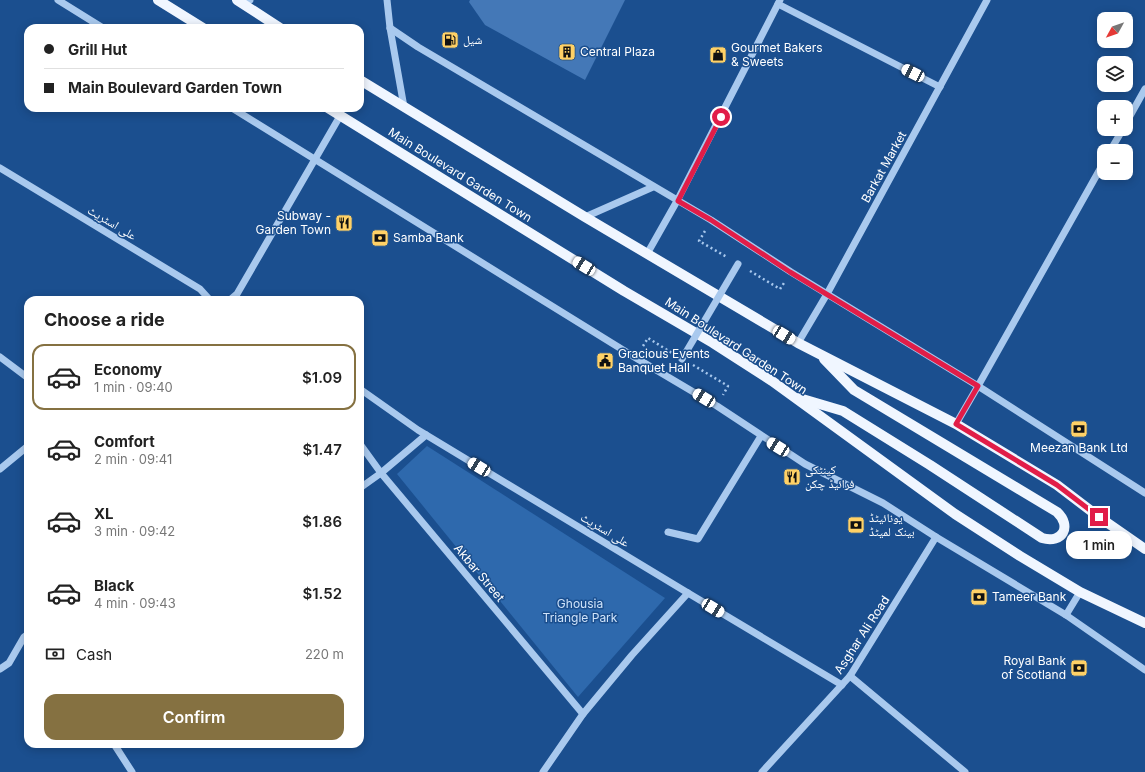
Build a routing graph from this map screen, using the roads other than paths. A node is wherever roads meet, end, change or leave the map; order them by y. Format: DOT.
graph roads {
  1 [pos="58,0"];
  2 [pos="158,0"];
  3 [pos="237,0"];
  4 [pos="250,0"];
  5 [pos="387,0"];
  6 [pos="987,0"];
  7 [pos="779,2"];
  8 [pos="97,24"];
  9 [pos="197,24"];
  10 [pos="274,24"];
  11 [pos="390,28"];
  12 [pos="364,82"];
  13 [pos="940,87"];
  14 [pos="1144,93"];
  15 [pos="404,107"];
  16 [pos="1133,111"];
  17 [pos="238,112"];
  18 [pos="334,112"];
  19 [pos="340,116"];
  20 [pos="315,160"];
  21 [pos="0,168"];
  22 [pos="1097,174"];
  23 [pos="654,187"];
  24 [pos="678,201"];
  25 [pos="585,217"];
  26 [pos="647,254"];
  27 [pos="738,264"];
  28 [pos="827,294"];
  29 [pos="206,296"];
  30 [pos="237,296"];
  31 [pos="798,343"];
  32 [pos="817,352"];
  33 [pos="0,357"];
  34 [pos="682,359"];
  35 [pos="24,375"];
  36 [pos="978,386"];
  37 [pos="364,392"];
  38 [pos="792,396"];
  39 [pos="956,424"];
  40 [pos="426,435"];
  41 [pos="761,436"];
  42 [pos="24,449"];
  43 [pos="364,450"];
  44 [pos="0,469"];
  45 [pos="381,473"];
  46 [pos="364,485"];
  47 [pos="1145,492"];
  48 [pos="668,532"];
  49 [pos="936,537"];
  50 [pos="1145,548"];
  51 [pos="1080,592"];
  52 [pos="688,593"];
  53 [pos="1066,615"];
  54 [pos="1145,623"];
  55 [pos="24,637"];
  56 [pos="0,669"];
  57 [pos="1145,670"];
  58 [pos="850,676"];
  59 [pos="842,685"];
  60 [pos="583,714"];
  61 [pos="117,748"];
  62 [pos="132,772"];
  63 [pos="543,772"];
  64 [pos="762,772"];
  65 [pos="965,772"];
  1 -- 8 [label="street"];
  2 -- 9 [label="main road"];
  3 -- 4 [label="street"];
  3 -- 10 [label="main road"];
  5 -- 11 [label="street"];
  6 -- 13 [label="street, Barkat Market"];
  7 -- 13 [label="street"];
  7 -- 24 [label="street"];
  11 -- 15 [label="street"];
  11 -- 23 [label="street"];
  12 -- 15 [label="main road"];
  13 -- 28 [label="street, Barkat Market"];
  14 -- 16 [label="street"];
  15 -- 25 [label="main road"];
  17 -- 20 [label="street"];
  18 -- 19 [label="main road, Main Boulevard Garden Town"];
  19 -- 20 [label="street"];
  19 -- 38 [label="main road, Main Boulevard Garden Town"];
  20 -- 30 [label="street"];
  20 -- 41 [label="street"];
  21 -- 29 [label="street, علی اسٹریٹ"];
  22 -- 36 [label="street"];
  23 -- 24 [label="street"];
  23 -- 25 [label="street"];
  24 -- 26 [label="street"];
  24 -- 28 [label="street"];
  25 -- 26 [label="main road"];
  26 -- 31 [label="main road"];
  27 -- 34 [label="street, bridge"];
  28 -- 31 [label="street, Barkat Market"];
  28 -- 36 [label="street"];
  31 -- 32 [label="main road"];
  32 -- 38 [label="main road"];
  32 -- 39 [label="main road"];
  33 -- 35 [label="street"];
  36 -- 39 [label="street"];
  36 -- 47 [label="street"];
  37 -- 40 [label="street, علی اسٹریٹ"];
  38 -- 51 [label="main road, Main Boulevard Garden Town"];
  39 -- 50 [label="main road"];
  40 -- 45 [label="street"];
  40 -- 52 [label="street, علی اسٹریٹ"];
  41 -- 48 [label="street"];
  41 -- 49 [label="street"];
  42 -- 44 [label="street"];
  43 -- 45 [label="street, Akbar Street"];
  45 -- 46 [label="street"];
  45 -- 60 [label="street, Akbar Street"];
  49 -- 53 [label="street"];
  49 -- 58 [label="street, Asghar Ali Road"];
  51 -- 53 [label="street"];
  51 -- 54 [label="main road, Main Boulevard Garden Town"];
  52 -- 59 [label="street, علی اسٹریٹ"];
  52 -- 60 [label="street"];
  53 -- 57 [label="street"];
  55 -- 56 [label="street"];
  58 -- 59 [label="street, Asghar Ali Road"];
  58 -- 65 [label="street"];
  59 -- 64 [label="street, Asghar Ali Road"];
  60 -- 63 [label="street"];
  61 -- 62 [label="street"];
}
